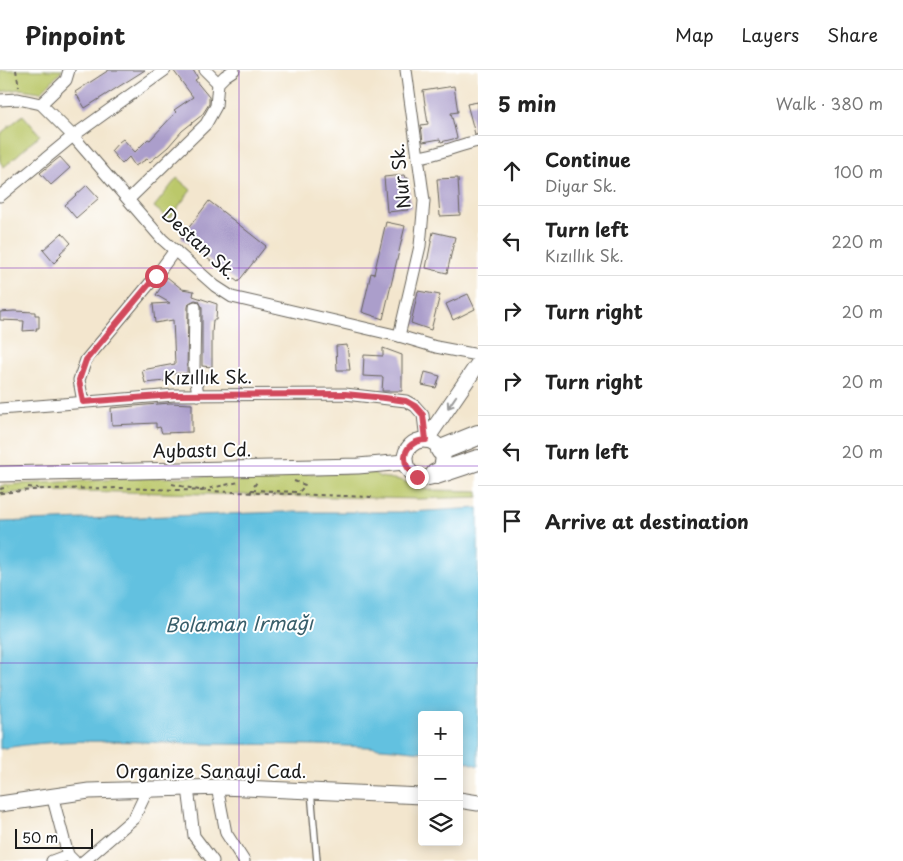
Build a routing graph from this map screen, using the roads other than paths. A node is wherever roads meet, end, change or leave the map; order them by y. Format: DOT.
graph roads {
  1 [pos="70,70"];
  2 [pos="165,70"];
  3 [pos="205,70"];
  4 [pos="234,70"];
  5 [pos="406,70"];
  6 [pos="218,83"];
  7 [pos="0,100"];
  8 [pos="42,104"];
  9 [pos="72,136"];
  10 [pos="478,141"];
  11 [pos="418,157"];
  12 [pos="0,196"];
  13 [pos="129,199"];
  14 [pos="175,250"];
  15 [pos="195,307"];
  16 [pos="399,336"];
  17 [pos="478,355"];
  18 [pos="478,364"];
  19 [pos="198,395"];
  20 [pos="83,402"];
  21 [pos="0,409"];
  22 [pos="478,435"];
  23 [pos="434,445"];
  24 [pos="478,460"];
  25 [pos="405,462"];
  26 [pos="0,474"];
  27 [pos="436,474"];
  28 [pos="217,787"];
  29 [pos="188,788"];
  30 [pos="148,789"];
  31 [pos="311,791"];
  32 [pos="52,795"];
  33 [pos="418,796"];
  34 [pos="463,801"];
  35 [pos="478,803"];
  36 [pos="0,804"];
  37 [pos="71,858"];
  38 [pos="52,861"];
  39 [pos="84,861"];
  40 [pos="213,861"];
  41 [pos="244,861"];
  42 [pos="317,861"];
  1 -- 8 [label="street"];
  2 -- 9 [label="street"];
  3 -- 6 [label="street"];
  4 -- 6 [label="street"];
  5 -- 11 [label="street, Nur Sk."];
  6 -- 13 [label="street"];
  7 -- 8 [label="street"];
  8 -- 9 [label="street, Destan Sk."];
  9 -- 12 [label="street"];
  9 -- 13 [label="street, Destan Sk."];
  10 -- 11 [label="street"];
  11 -- 16 [label="street, Nur Sk."];
  13 -- 14 [label="street, Destan Sk."];
  14 -- 16 [label="street, Destan Sk."];
  14 -- 20 [label="street"];
  15 -- 19 [label="street"];
  16 -- 17 [label="street, Destan Sk."];
  18 -- 23 [label="main road, one-way"];
  19 -- 20 [label="street, Kızıllık Sk."];
  19 -- 23 [label="street, Kızıllık Sk."];
  20 -- 21 [label="street, Kızıllık Sk."];
  22 -- 23 [label="highway"];
  23 -- 25 [label="main road"];
  23 -- 27 [label="main road"];
  24 -- 27 [label="highway"];
  25 -- 26 [label="main road, Aybastı Cd."];
  25 -- 27 [label="main road"];
  28 -- 29 [label="main road, Organize Sanayi Cad."];
  28 -- 31 [label="main road, Organize Sanayi Cad."];
  28 -- 41 [label="street"];
  29 -- 30 [label="main road, Organize Sanayi Cad."];
  29 -- 40 [label="street"];
  30 -- 32 [label="main road, Organize Sanayi Cad."];
  30 -- 39 [label="street"];
  31 -- 33 [label="main road, Organize Sanayi Cad."];
  31 -- 42 [label="lane"];
  32 -- 36 [label="main road, Organize Sanayi Cad."];
  32 -- 37 [label="street"];
  34 -- 35 [label="main road"];
  37 -- 38 [label="street"];
}
